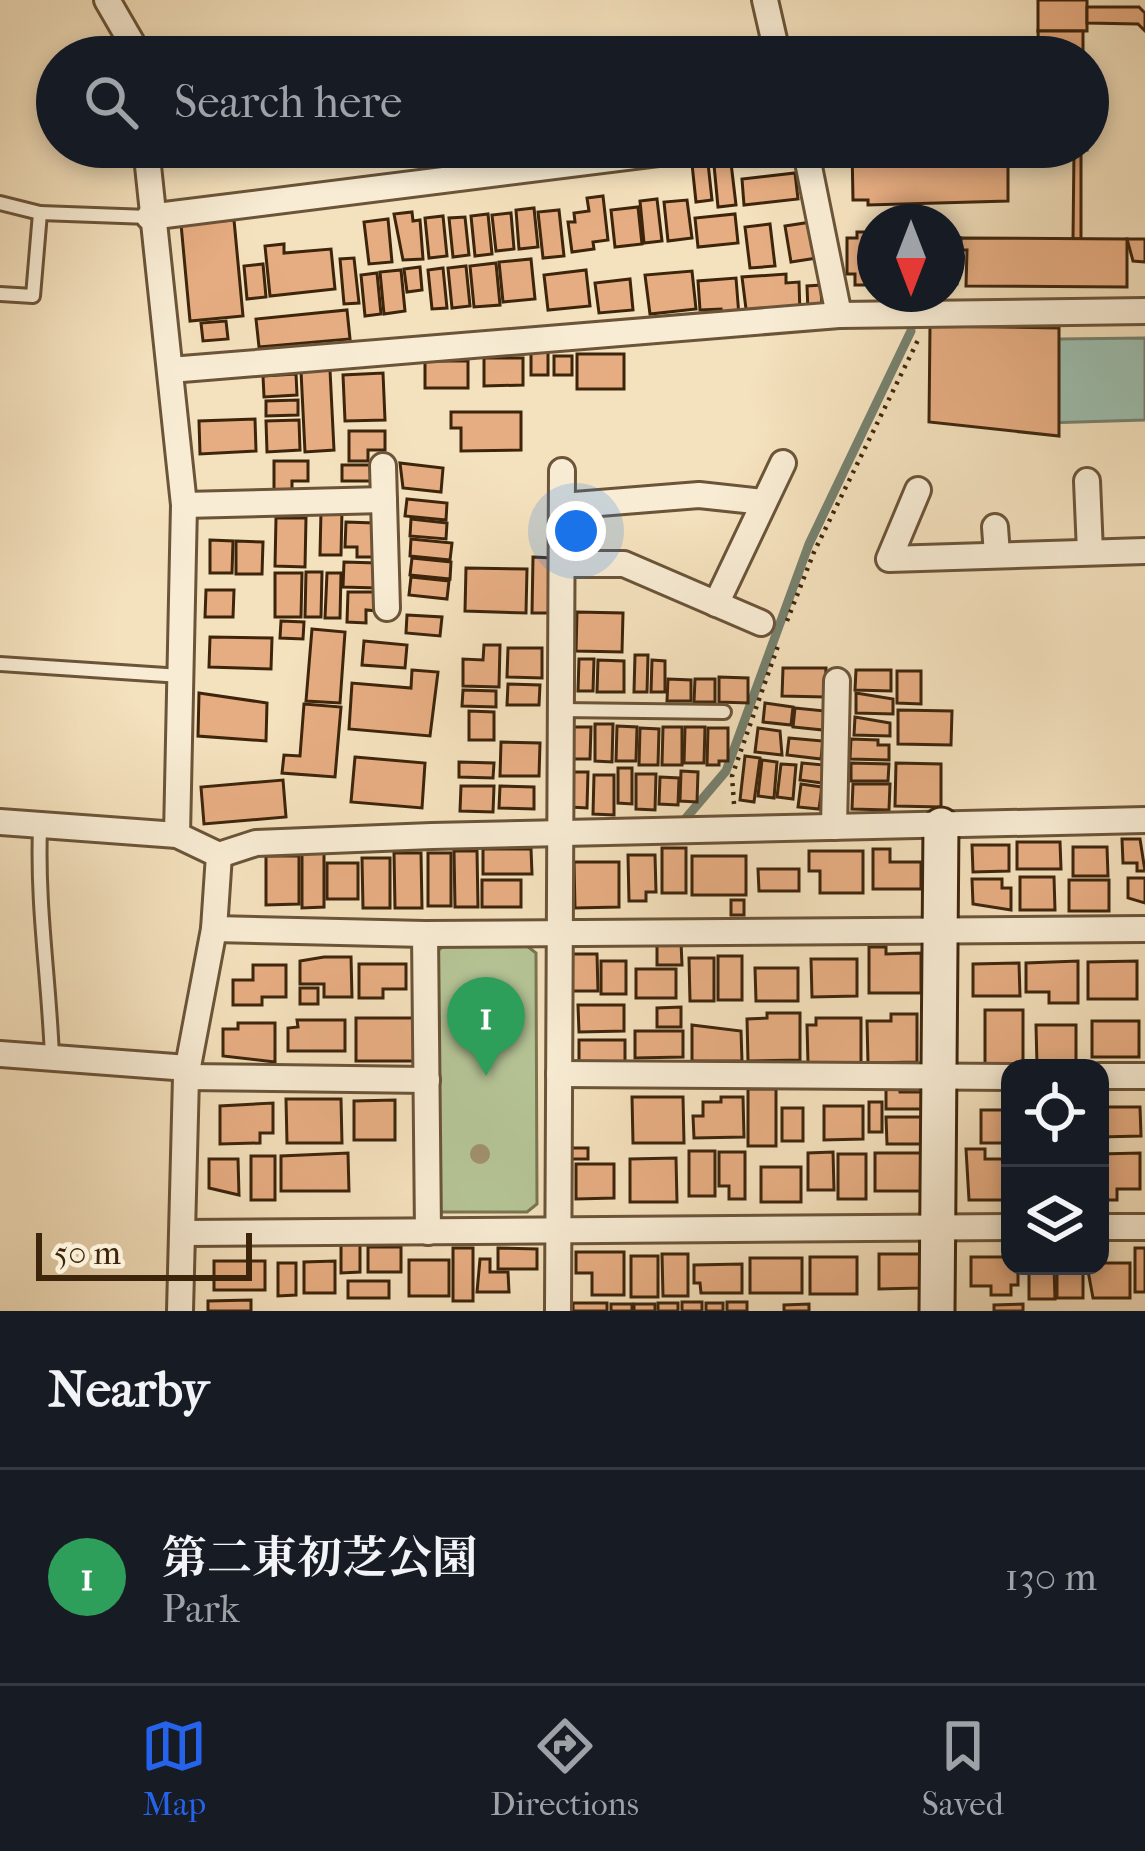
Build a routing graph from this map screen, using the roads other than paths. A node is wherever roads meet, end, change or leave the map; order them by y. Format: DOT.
graph roads {
  1 [pos="107,0"];
  2 [pos="765,0"];
  3 [pos="128,36"];
  4 [pos="773,36"];
  5 [pos="147,168"];
  6 [pos="539,168"];
  7 [pos="809,168"];
  8 [pos="0,203"];
  9 [pos="40,213"];
  10 [pos="149,217"];
  11 [pos="0,294"];
  12 [pos="1145,311"];
  13 [pos="839,315"];
  14 [pos="170,370"];
  15 [pos="783,463"];
  16 [pos="383,466"];
  17 [pos="562,471"];
  18 [pos="1087,482"];
  19 [pos="918,490"];
  20 [pos="384,500"];
  21 [pos="764,502"];
  22 [pos="184,505"];
  23 [pos="883,505"];
  24 [pos="562,506"];
  25 [pos="907,517"];
  26 [pos="995,527"];
  27 [pos="1145,551"];
  28 [pos="1090,552"];
  29 [pos="997,555"];
  30 [pos="562,564"];
  31 [pos="716,604"];
  32 [pos="387,608"];
  33 [pos="761,623"];
  34 [pos="0,664"];
  35 [pos="182,676"];
  36 [pos="837,681"];
  37 [pos="561,710"];
  38 [pos="724,712"];
  39 [pos="1145,820"];
  40 [pos="0,822"];
  41 [pos="941,825"];
  42 [pos="834,827"];
  43 [pos="40,829"];
  44 [pos="177,835"];
  45 [pos="560,836"];
  46 [pos="219,855"];
  47 [pos="1145,928"];
  48 [pos="214,929"];
  49 [pos="939,929"];
  50 [pos="560,931"];
  51 [pos="425,934"];
  52 [pos="0,1054"];
  53 [pos="52,1058"];
  54 [pos="187,1072"];
  55 [pos="559,1074"];
  56 [pos="1109,1076"];
  57 [pos="1145,1076"];
  58 [pos="937,1077"];
  59 [pos="1001,1077"];
  60 [pos="427,1080"];
  61 [pos="937,1227"];
  62 [pos="1001,1227"];
  63 [pos="1109,1227"];
  64 [pos="1145,1227"];
  65 [pos="558,1231"];
  66 [pos="428,1232"];
  67 [pos="184,1234"];
  68 [pos="180,1311"];
  69 [pos="558,1311"];
  70 [pos="937,1311"];
  1 -- 3 [label="street"];
  2 -- 4 [label="street"];
  5 -- 10 [label="street"];
  6 -- 10 [label="street"];
  7 -- 13 [label="street"];
  8 -- 9 [label="lane"];
  9 -- 10 [label="lane"];
  9 -- 11 [label="lane"];
  10 -- 14 [label="street"];
  12 -- 13 [label="street"];
  13 -- 14 [label="street"];
  14 -- 22 [label="street"];
  15 -- 21 [label="street"];
  16 -- 20 [label="street"];
  17 -- 24 [label="street"];
  18 -- 28 [label="street"];
  19 -- 25 [label="street"];
  20 -- 22 [label="street"];
  20 -- 32 [label="street"];
  21 -- 24 [label="street"];
  21 -- 31 [label="street"];
  22 -- 35 [label="street"];
  23 -- 25 [label="street"];
  24 -- 30 [label="street"];
  25 -- 29 [label="street"];
  26 -- 29 [label="street"];
  27 -- 28 [label="street"];
  28 -- 29 [label="street"];
  30 -- 31 [label="street"];
  30 -- 37 [label="street"];
  31 -- 33 [label="street"];
  34 -- 35 [label="lane"];
  35 -- 44 [label="street"];
  36 -- 42 [label="street"];
  37 -- 38 [label="lane"];
  37 -- 45 [label="street"];
  39 -- 41 [label="street"];
  40 -- 43 [label="street"];
  41 -- 42 [label="street"];
  41 -- 49 [label="street"];
  42 -- 45 [label="street"];
  43 -- 44 [label="street"];
  43 -- 53 [label="lane"];
  44 -- 46 [label="street"];
  45 -- 46 [label="street"];
  45 -- 50 [label="street"];
  46 -- 48 [label="street"];
  47 -- 49 [label="street"];
  48 -- 51 [label="street"];
  48 -- 54 [label="street"];
  49 -- 50 [label="street"];
  49 -- 58 [label="street"];
  50 -- 51 [label="street"];
  50 -- 55 [label="street"];
  51 -- 60 [label="street"];
  52 -- 53 [label="street"];
  53 -- 54 [label="street"];
  54 -- 60 [label="street"];
  54 -- 67 [label="street"];
  55 -- 58 [label="street"];
  55 -- 65 [label="street"];
  56 -- 57 [label="street"];
  58 -- 59 [label="street"];
  58 -- 61 [label="street"];
  60 -- 66 [label="street"];
  61 -- 62 [label="street"];
  61 -- 65 [label="street"];
  61 -- 70 [label="street"];
  63 -- 64 [label="street"];
  65 -- 66 [label="street"];
  65 -- 69 [label="street"];
  66 -- 67 [label="street"];
  67 -- 68 [label="street"];
}
